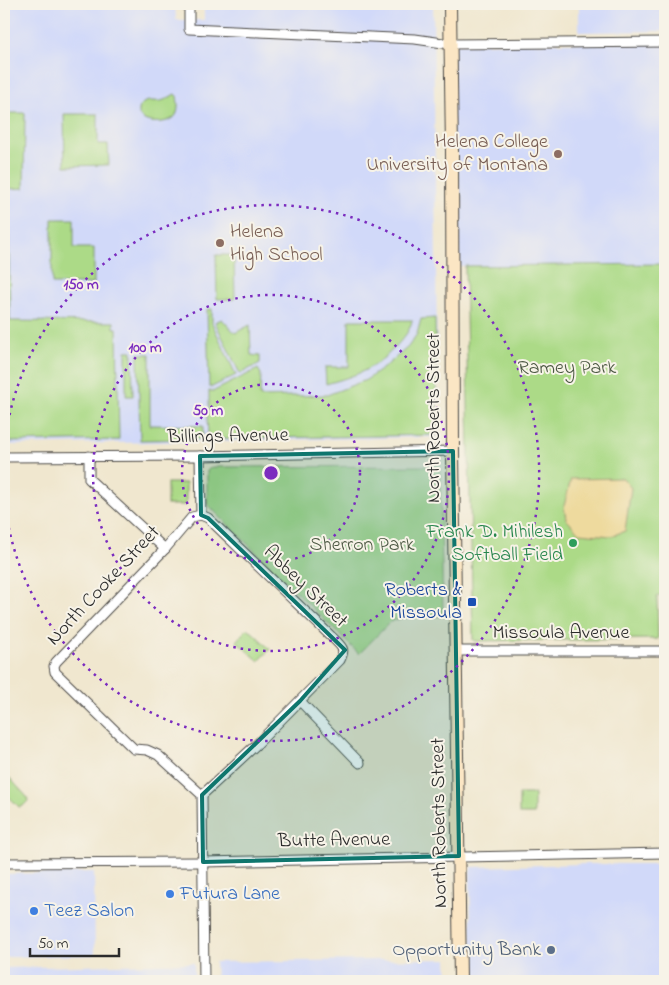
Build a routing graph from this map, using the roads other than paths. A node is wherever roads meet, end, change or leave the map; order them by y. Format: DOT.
graph roads {
  1 [pos="190,4"];
  2 [pos="450,4"];
  3 [pos="665,42"];
  4 [pos="450,44"];
  5 [pos="453,451"];
  6 [pos="89,456"];
  7 [pos="200,456"];
  8 [pos="4,457"];
  9 [pos="201,515"];
  10 [pos="165,548"];
  11 [pos="456,651"];
  12 [pos="665,651"];
  13 [pos="300,701"];
  14 [pos="360,763"];
  15 [pos="202,795"];
  16 [pos="665,853"];
  17 [pos="459,856"];
  18 [pos="4,862"];
  19 [pos="203,862"];
  20 [pos="204,981"];
  21 [pos="460,981"];
  1 -- 4 [label="street"];
  2 -- 4 [label="street, North Roberts Street"];
  3 -- 4 [label="street"];
  4 -- 5 [label="street, North Roberts Street"];
  5 -- 7 [label="street, Billings Avenue"];
  5 -- 11 [label="street, North Roberts Street"];
  6 -- 7 [label="street, Billings Avenue"];
  6 -- 8 [label="street, Billings Avenue"];
  6 -- 10 [label="street"];
  7 -- 9 [label="street"];
  9 -- 10 [label="street, North Cooke Street"];
  9 -- 13 [label="street, Abbey Street"];
  10 -- 15 [label="street, North Cooke Street"];
  11 -- 12 [label="street, Missoula Avenue"];
  11 -- 17 [label="street, North Roberts Street"];
  13 -- 14 [label="street"];
  13 -- 15 [label="street, Abbey Street"];
  15 -- 19 [label="street"];
  16 -- 17 [label="street, Butte Avenue"];
  17 -- 19 [label="street, Butte Avenue"];
  17 -- 21 [label="street, North Roberts Street"];
  18 -- 19 [label="street, Butte Avenue"];
  19 -- 20 [label="street"];
}
